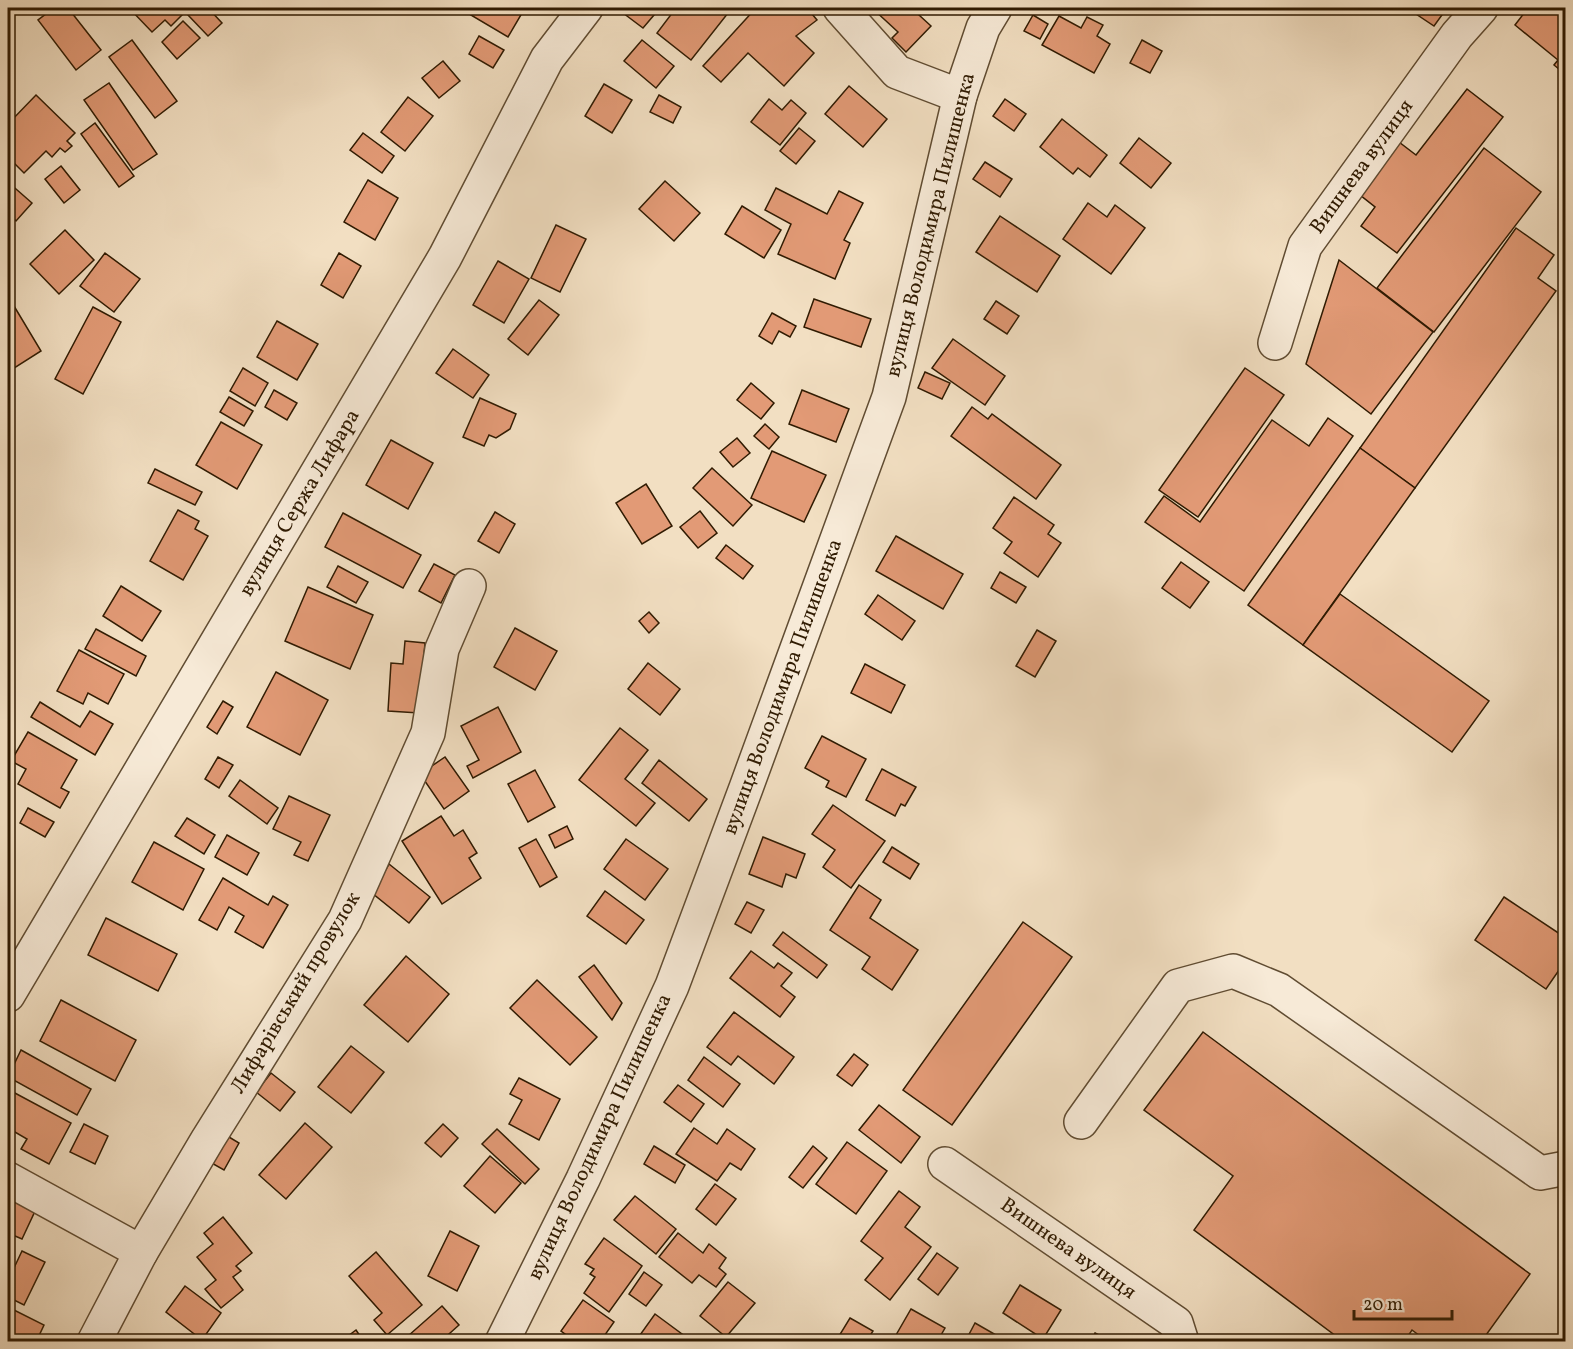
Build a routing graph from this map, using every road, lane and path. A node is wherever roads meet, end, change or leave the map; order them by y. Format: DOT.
graph roads {
  1 [pos="586,8"];
  2 [pos="840,8"];
  3 [pos="995,8"];
  4 [pos="1481,8"];
  5 [pos="960,96"];
  6 [pos="1275,343"];
  7 [pos="469,586"];
  8 [pos="8,995"];
  9 [pos="1081,1122"];
  10 [pos="945,1164"];
  11 [pos="1566,1168"];
  12 [pos="8,1179"];
  13 [pos="141,1252"];
  14 [pos="94,1341"];
  15 [pos="502,1341"];
  16 [pos="1182,1341"];
  1 -- 8 [label="street, вулиця Сержа Лифара"];
  2 -- 5 [label="street"];
  3 -- 5 [label="street, вулиця Володимира Пилишенка"];
  4 -- 6 [label="street, Вишнева вулиця"];
  5 -- 15 [label="street, вулиця Володимира Пилишенка"];
  7 -- 13 [label="street, Лифарівський провулок"];
  9 -- 11 [label="street"];
  10 -- 16 [label="street, Вишнева вулиця"];
  12 -- 13 [label="street"];
  13 -- 14 [label="street, Лифарівський провулок"];
}
